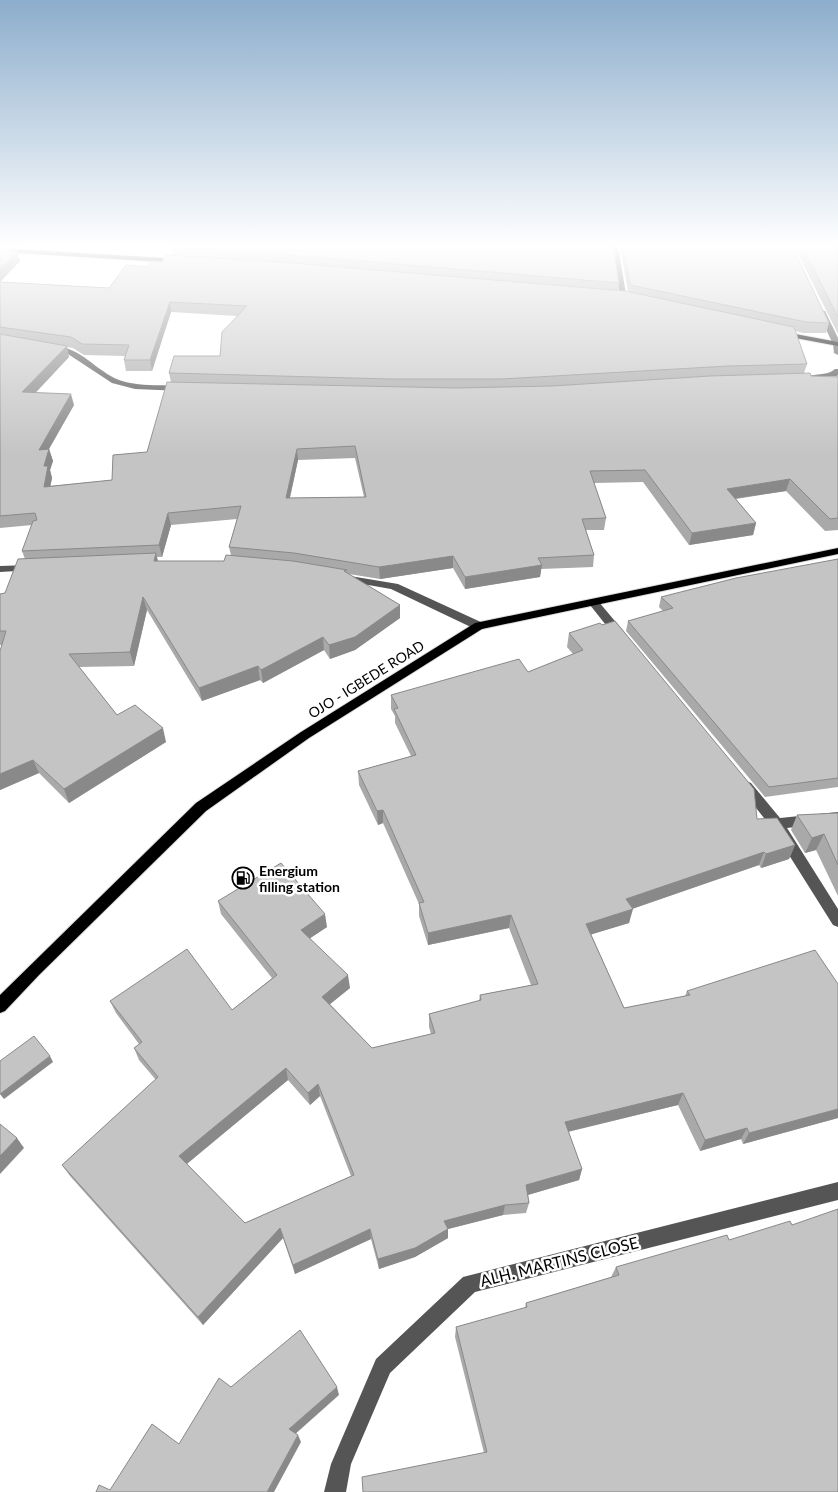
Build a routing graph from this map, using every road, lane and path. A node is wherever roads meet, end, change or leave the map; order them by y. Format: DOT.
graph roads {
  1 [pos="824,316"];
  2 [pos="769,330"];
  3 [pos="838,344"];
  4 [pos="44,347"];
  5 [pos="838,352"];
  6 [pos="838,371"];
  7 [pos="804,378"];
  8 [pos="194,389"];
  9 [pos="838,551"];
  10 [pos="40,567"];
  11 [pos="0,569"];
  12 [pos="335,576"];
  13 [pos="594,603"];
  14 [pos="479,626"];
  15 [pos="632,649"];
  16 [pos="739,778"];
  17 [pos="838,817"];
  18 [pos="777,824"];
  19 [pos="838,921"];
  20 [pos="0,1006"];
  21 [pos="838,1191"];
  22 [pos="335,1492"];
  1 -- 3 [label="street"];
  2 -- 3 [label="main road"];
  3 -- 5 [label="street"];
  4 -- 8 [label="street"];
  6 -- 7 [label="street"];
  9 -- 13 [label="main road, OJO - IGBEDE ROAD"];
  10 -- 11 [label="street"];
  12 -- 14 [label="street"];
  13 -- 14 [label="main road, OJO - IGBEDE ROAD"];
  13 -- 15 [label="street"];
  14 -- 20 [label="main road, OJO - IGBEDE ROAD"];
  16 -- 18 [label="street"];
  17 -- 18 [label="street"];
  18 -- 19 [label="street"];
  21 -- 22 [label="street, ALH. MARTINS CLOSE"];
}
